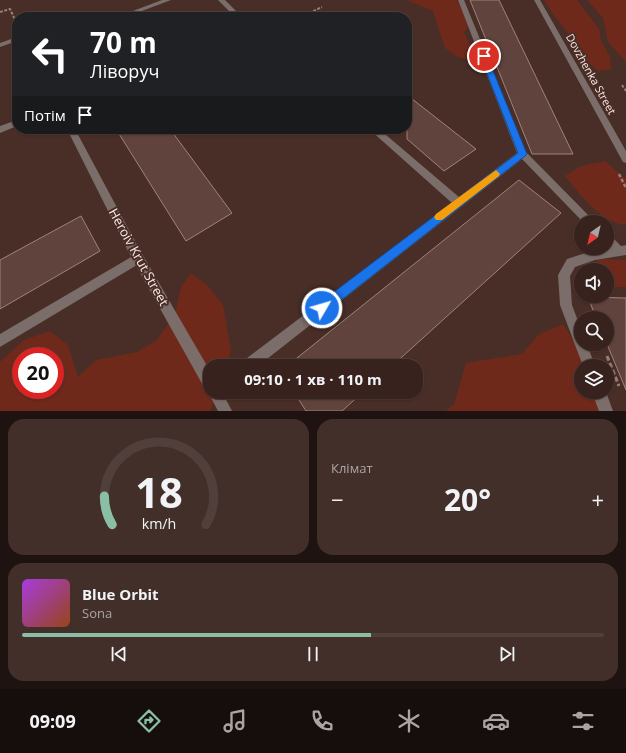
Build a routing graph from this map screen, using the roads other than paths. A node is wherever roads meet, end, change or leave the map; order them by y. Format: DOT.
graph roads {
  1 [pos="168,0"];
  2 [pos="221,0"];
  3 [pos="461,0"];
  4 [pos="537,0"];
  5 [pos="134,12"];
  6 [pos="234,12"];
  7 [pos="12,41"];
  8 [pos="0,45"];
  9 [pos="12,125"];
  10 [pos="0,130"];
  11 [pos="74,134"];
  12 [pos="379,134"];
  13 [pos="522,154"];
  14 [pos="626,159"];
  15 [pos="458,202"];
  16 [pos="583,215"];
  17 [pos="622,250"];
  18 [pos="138,258"];
  19 [pos="0,341"];
  20 [pos="257,359"];
  21 [pos="586,359"];
  22 [pos="203,372"];
  23 [pos="218,399"];
  24 [pos="602,399"];
  25 [pos="225,411"];
  26 [pos="606,411"];
  1 -- 5 [label="street"];
  2 -- 6 [label="street"];
  3 -- 13 [label="street"];
  4 -- 14 [label="street, Dovzhenka Street"];
  7 -- 8 [label="street"];
  9 -- 10 [label="street"];
  11 -- 18 [label="street, Heroiv Krut Street"];
  12 -- 15 [label="street"];
  13 -- 15 [label="street"];
  13 -- 16 [label="street"];
  15 -- 20 [label="street"];
  17 -- 21 [label="street"];
  18 -- 19 [label="street"];
  18 -- 22 [label="street, Heroiv Krut Street"];
  23 -- 25 [label="street"];
  24 -- 26 [label="street"];
}
